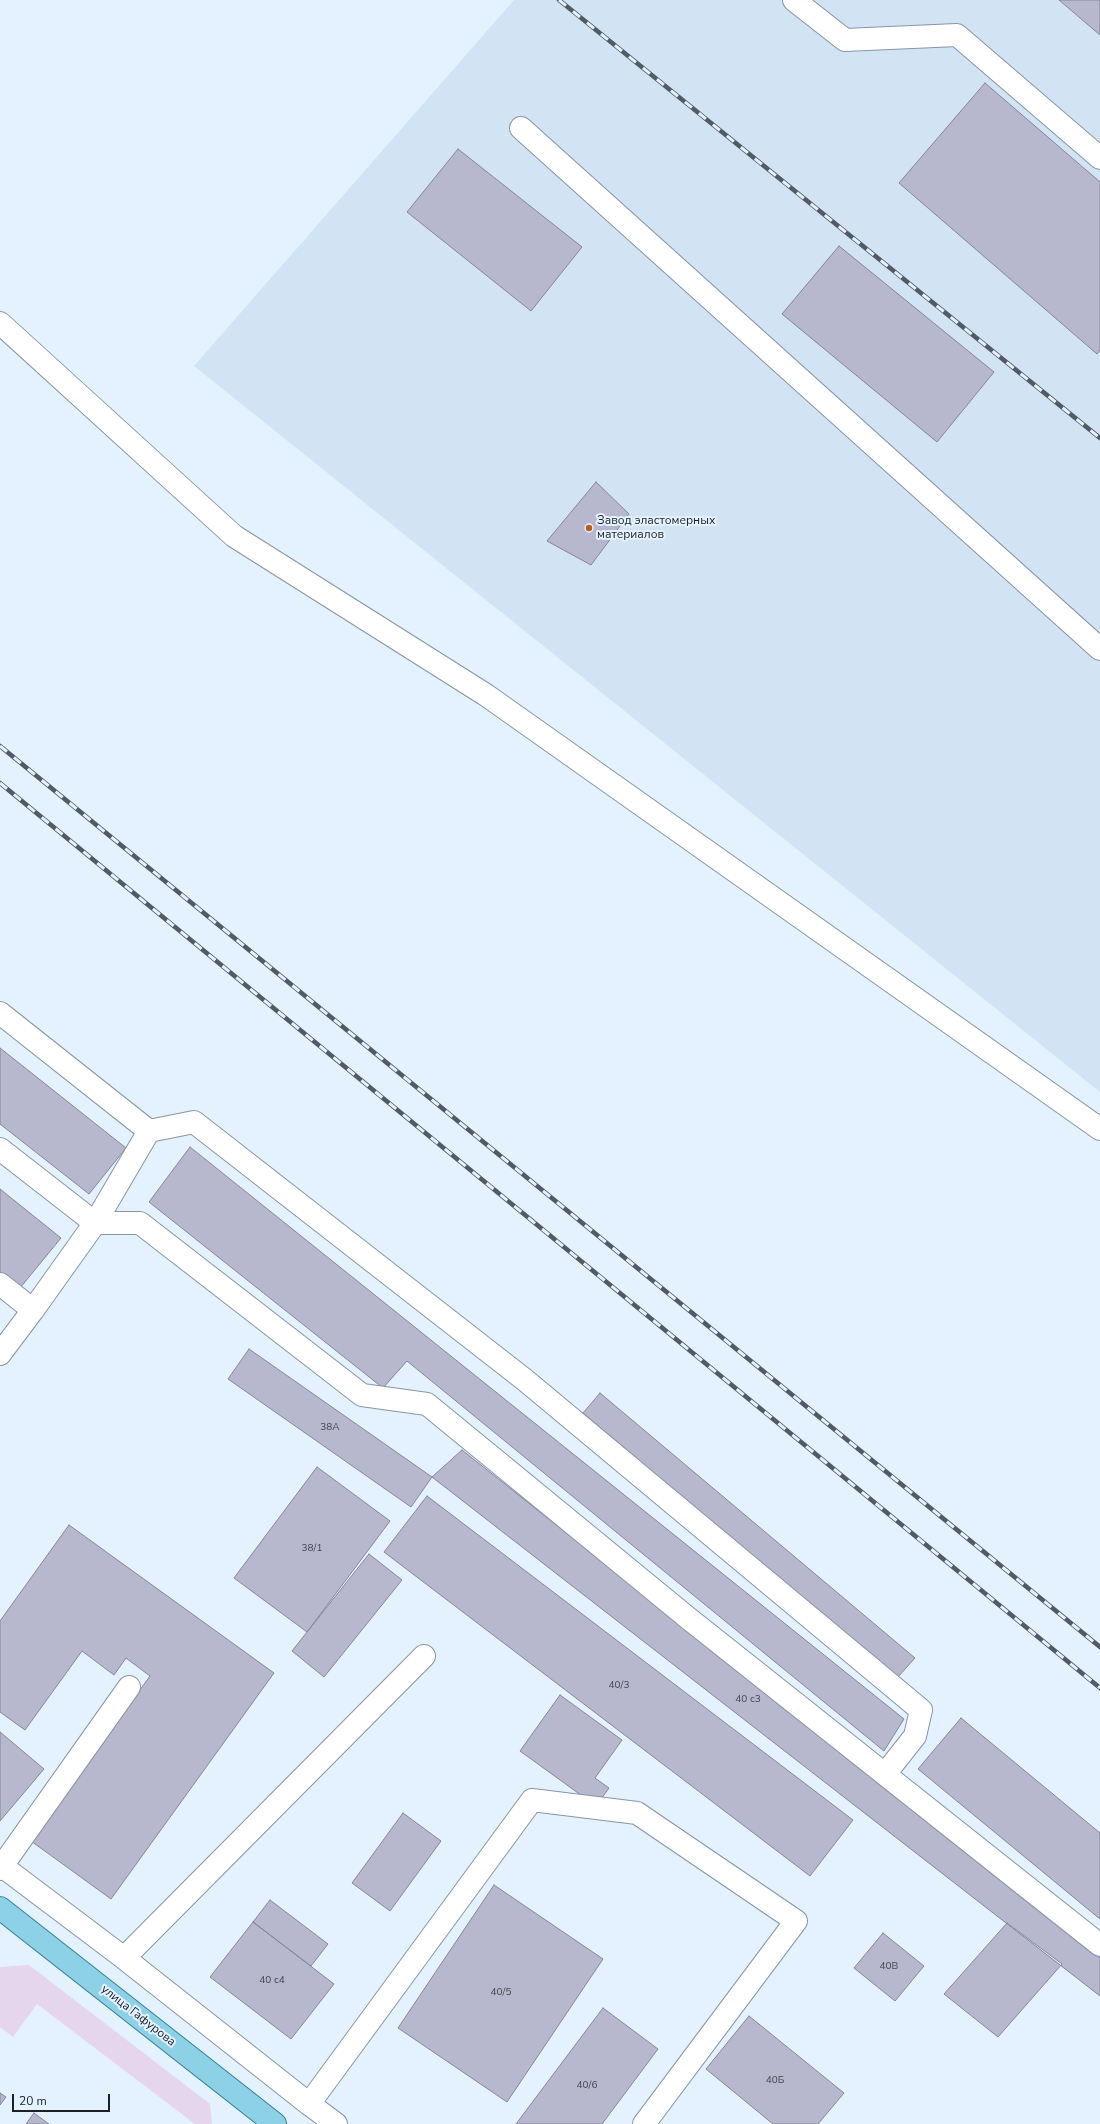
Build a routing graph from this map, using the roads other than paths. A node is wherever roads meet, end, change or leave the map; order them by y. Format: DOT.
graph roads {
  1 [pos="794,0"];
  2 [pos="522,128"];
  3 [pos="1100,158"];
  4 [pos="0,323"];
  5 [pos="1100,649"];
  6 [pos="0,1013"];
  7 [pos="1100,1128"];
  8 [pos="149,1131"];
  9 [pos="0,1149"];
  10 [pos="95,1223"];
  11 [pos="0,1284"];
  12 [pos="33,1310"];
  13 [pos="0,1354"];
  14 [pos="424,1656"];
  15 [pos="129,1687"];
  16 [pos="885,1774"];
  17 [pos="1,1868"];
  18 [pos="0,1908"];
  19 [pos="1100,1944"];
  20 [pos="124,1958"];
  21 [pos="309,2104"];
  22 [pos="275,2124"];
  23 [pos="336,2124"];
  24 [pos="644,2124"];
  1 -- 3 [label="lane"];
  2 -- 5 [label="lane"];
  4 -- 7 [label="lane"];
  6 -- 8 [label="lane"];
  8 -- 10 [label="lane"];
  8 -- 16 [label="lane"];
  9 -- 10 [label="lane"];
  10 -- 12 [label="lane"];
  10 -- 16 [label="lane"];
  11 -- 12 [label="lane"];
  12 -- 13 [label="lane"];
  14 -- 20 [label="lane"];
  15 -- 17 [label="lane"];
  16 -- 19 [label="lane"];
  17 -- 20 [label="lane"];
  18 -- 22 [label="main road, улица Гафурова"];
  20 -- 21 [label="lane"];
  21 -- 23 [label="lane"];
  21 -- 24 [label="lane"];
}
